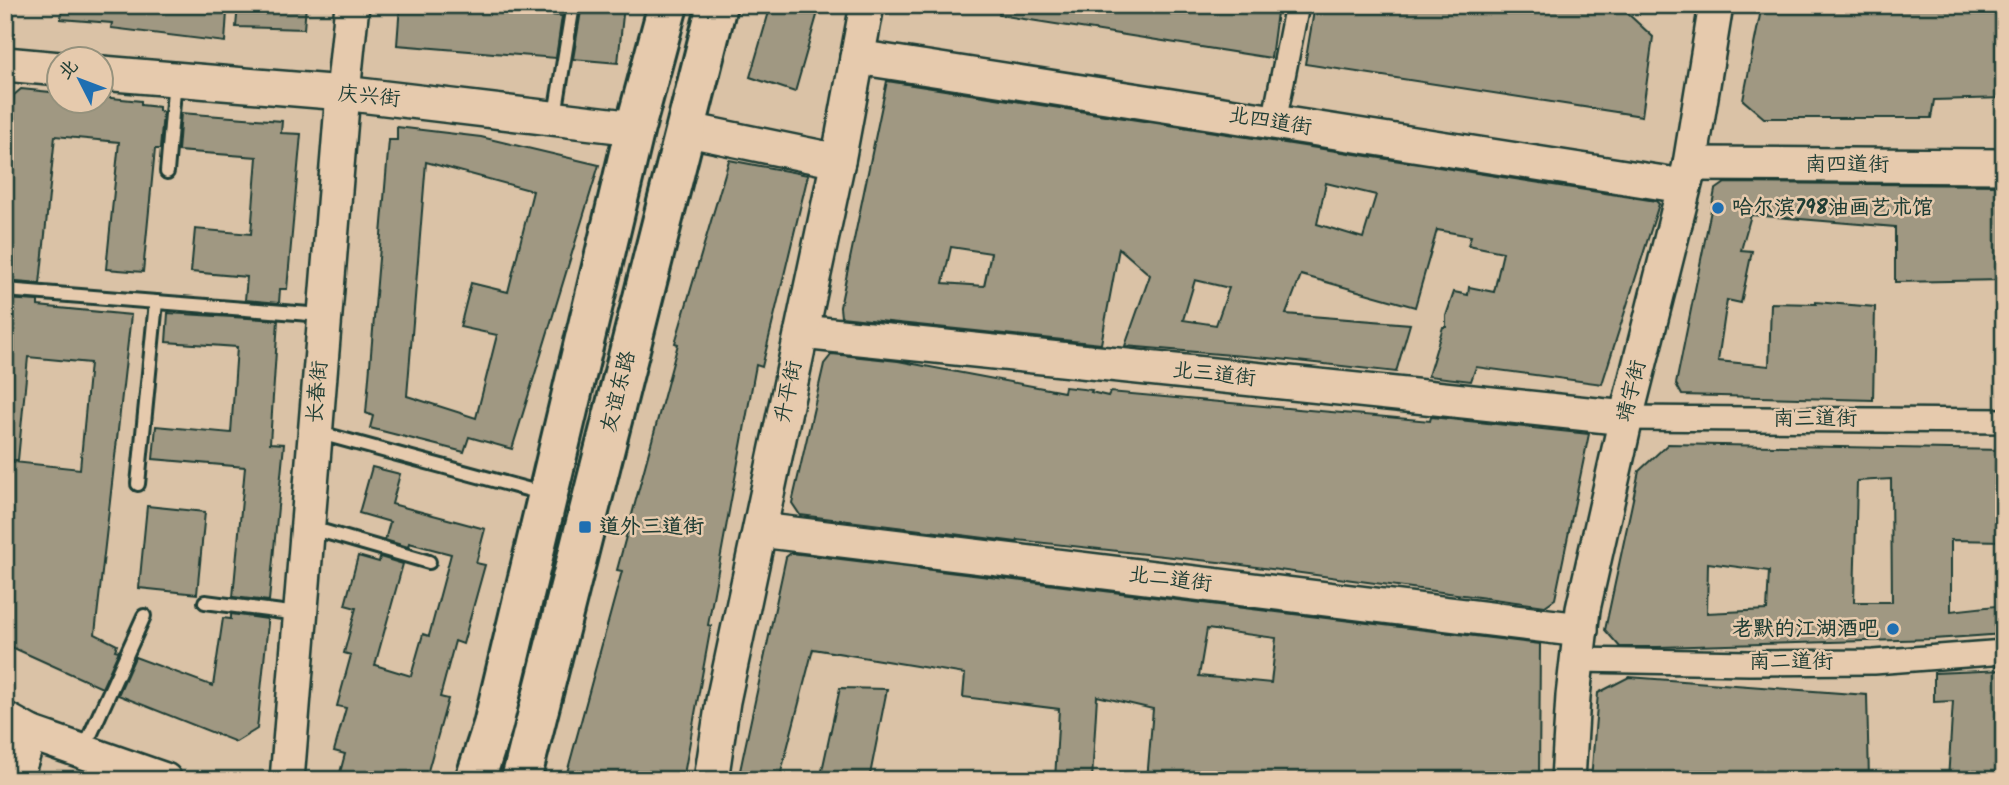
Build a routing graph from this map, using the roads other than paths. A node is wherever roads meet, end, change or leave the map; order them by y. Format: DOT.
graph roads {
  1 [pos="352,5"];
  2 [pos="573,5"];
  3 [pos="668,5"];
  4 [pos="717,5"];
  5 [pos="867,5"];
  6 [pos="1297,5"];
  7 [pos="1713,6"];
  8 [pos="857,57"];
  9 [pos="5,64"];
  10 [pos="46,68"];
  11 [pos="116,74"];
  12 [pos="176,79"];
  13 [pos="343,93"];
  14 [pos="554,119"];
  15 [pos="1274,122"];
  16 [pos="635,128"];
  17 [pos="684,129"];
  18 [pos="838,161"];
  19 [pos="2004,166"];
  20 [pos="167,172"];
  21 [pos="1686,175"];
  22 [pos="5,290"];
  23 [pos="156,302"];
  24 [pos="325,315"];
  25 [pos="802,332"];
  26 [pos="1626,418"];
  27 [pos="2004,421"];
  28 [pos="315,432"];
  29 [pos="138,484"];
  30 [pos="548,495"];
  31 [pos="307,527"];
  32 [pos="760,530"];
  33 [pos="429,562"];
  34 [pos="205,601"];
  35 [pos="300,614"];
  36 [pos="144,616"];
  37 [pos="1579,645"];
  38 [pos="2004,652"];
  39 [pos="18,726"];
  40 [pos="83,751"];
  41 [pos="15,780"];
  42 [pos="165,780"];
  43 [pos="287,780"];
  44 [pos="475,780"];
  45 [pos="521,780"];
  46 [pos="711,780"];
  47 [pos="1568,780"];
  1 -- 13 [label="street, 长春街"];
  2 -- 14 [label="lane"];
  3 -- 16 [label="highway"];
  4 -- 17 [label="highway, 友谊东路"];
  5 -- 8 [label="street, 升平街"];
  6 -- 15 [label="street"];
  7 -- 21 [label="street, 靖宇街"];
  8 -- 15 [label="street, 北四道街"];
  8 -- 18 [label="street, 升平街"];
  9 -- 10 [label="street"];
  11 -- 12 [label="street, 庆兴街"];
  12 -- 13 [label="street, 庆兴街"];
  12 -- 20 [label="lane"];
  13 -- 14 [label="street, 庆兴街"];
  13 -- 24 [label="street, 长春街"];
  14 -- 16 [label="street, 庆兴街"];
  15 -- 21 [label="street, 北四道街"];
  16 -- 30 [label="highway"];
  17 -- 18 [label="street"];
  17 -- 45 [label="highway, 友谊东路"];
  18 -- 25 [label="street, 升平街"];
  19 -- 21 [label="street, 南四道街"];
  21 -- 26 [label="street, 靖宇街"];
  22 -- 23 [label="lane"];
  23 -- 24 [label="lane"];
  23 -- 29 [label="lane"];
  24 -- 28 [label="street, 长春街"];
  25 -- 26 [label="street, 北三道街"];
  25 -- 32 [label="street, 升平街"];
  26 -- 27 [label="street, 南三道街"];
  26 -- 37 [label="street, 靖宇街"];
  28 -- 30 [label="lane"];
  28 -- 31 [label="street, 长春街"];
  30 -- 44 [label="highway"];
  31 -- 33 [label="lane"];
  31 -- 35 [label="street, 长春街"];
  32 -- 37 [label="street, 北二道街"];
  32 -- 46 [label="street, 升平街"];
  34 -- 35 [label="lane"];
  35 -- 43 [label="street, 长春街"];
  36 -- 40 [label="lane"];
  37 -- 38 [label="street, 南二道街"];
  37 -- 47 [label="street, 靖宇街"];
  39 -- 40 [label="street"];
  39 -- 41 [label="street"];
  40 -- 42 [label="street"];
}
